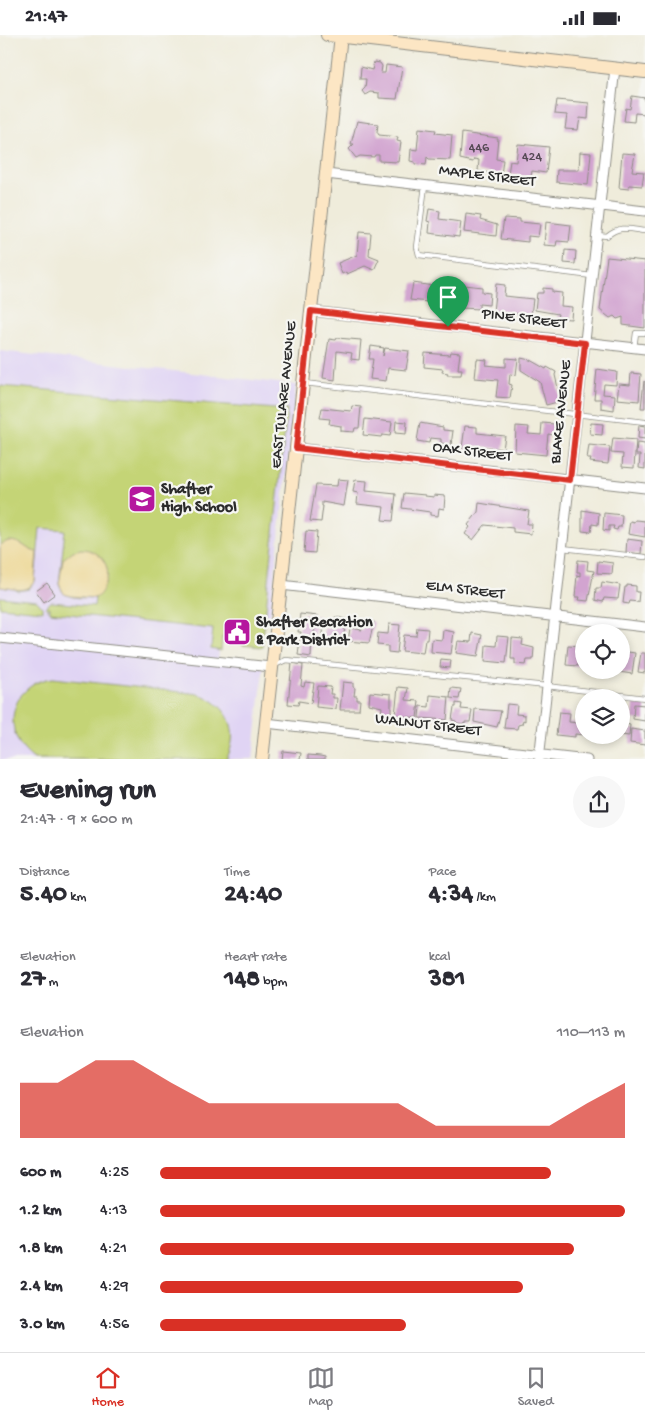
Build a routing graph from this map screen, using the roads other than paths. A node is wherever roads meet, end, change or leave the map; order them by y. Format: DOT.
graph roads {
  1 [pos="327,35"];
  2 [pos="341,36"];
  3 [pos="615,68"];
  4 [pos="645,72"];
  5 [pos="326,174"];
  6 [pos="425,185"];
  7 [pos="600,205"];
  8 [pos="645,211"];
  9 [pos="645,231"];
  10 [pos="597,235"];
  11 [pos="592,276"];
  12 [pos="311,311"];
  13 [pos="645,333"];
  14 [pos="585,343"];
  15 [pos="634,348"];
  16 [pos="645,349"];
  17 [pos="303,383"];
  18 [pos="577,414"];
  19 [pos="645,422"];
  20 [pos="296,448"];
  21 [pos="570,480"];
  22 [pos="645,488"];
  23 [pos="562,548"];
  24 [pos="645,557"];
  25 [pos="281,585"];
  26 [pos="555,617"];
  27 [pos="645,627"];
  28 [pos="0,638"];
  29 [pos="272,667"];
  30 [pos="547,686"];
  31 [pos="645,697"];
  32 [pos="266,723"];
  33 [pos="540,757"];
  34 [pos="262,759"];
  35 [pos="587,759"];
  1 -- 2 [label="street"];
  2 -- 3 [label="street"];
  2 -- 5 [label="street, EAST TULARE AVENUE"];
  3 -- 4 [label="street"];
  3 -- 7 [label="street, BLAKE AVENUE"];
  5 -- 6 [label="street, MAPLE STREET"];
  5 -- 12 [label="street, EAST TULARE AVENUE"];
  6 -- 7 [label="street, MAPLE STREET"];
  6 -- 11 [label="lane"];
  7 -- 8 [label="street, MAPLE STREET"];
  7 -- 10 [label="street, BLAKE AVENUE"];
  9 -- 10 [label="lane"];
  10 -- 11 [label="street, BLAKE AVENUE"];
  11 -- 14 [label="street, BLAKE AVENUE"];
  12 -- 14 [label="street, PINE STREET"];
  12 -- 17 [label="street, EAST TULARE AVENUE"];
  13 -- 15 [label="lane"];
  14 -- 15 [label="street, PINE STREET"];
  14 -- 18 [label="street, BLAKE AVENUE"];
  15 -- 16 [label="street, PINE STREET"];
  17 -- 18 [label="lane"];
  17 -- 20 [label="street, EAST TULARE AVENUE"];
  18 -- 19 [label="lane"];
  18 -- 21 [label="street, BLAKE AVENUE"];
  20 -- 21 [label="street, OAK STREET"];
  20 -- 25 [label="street, EAST TULARE AVENUE"];
  21 -- 22 [label="street, OAK STREET"];
  21 -- 23 [label="street, BLAKE AVENUE"];
  23 -- 24 [label="lane"];
  23 -- 26 [label="street, BLAKE AVENUE"];
  25 -- 26 [label="street, ELM STREET"];
  25 -- 29 [label="street, EAST TULARE AVENUE"];
  26 -- 27 [label="street, ELM STREET"];
  26 -- 30 [label="street, BLAKE AVENUE"];
  28 -- 29 [label="street"];
  29 -- 30 [label="lane"];
  29 -- 32 [label="street, EAST TULARE AVENUE"];
  30 -- 31 [label="lane"];
  30 -- 33 [label="street, BLAKE AVENUE"];
  32 -- 33 [label="street, WALNUT STREET"];
  32 -- 34 [label="street, EAST TULARE AVENUE"];
  33 -- 35 [label="street, WALNUT STREET"];
}
